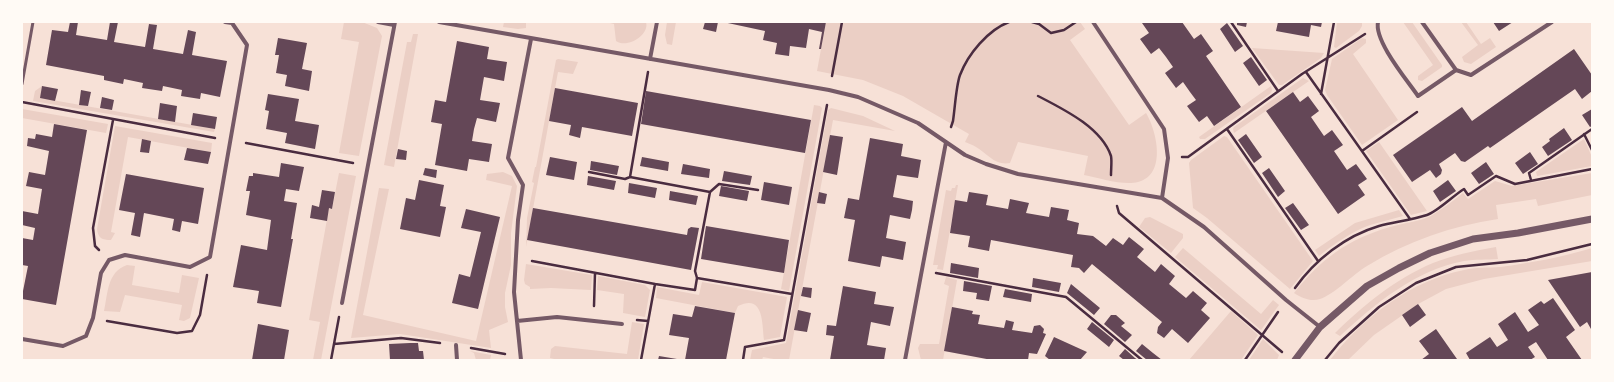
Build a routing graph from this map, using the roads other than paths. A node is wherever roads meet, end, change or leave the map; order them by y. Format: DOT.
graph roads {
  1 [pos="33,22"];
  2 [pos="225,22"];
  3 [pos="378,22"];
  4 [pos="439,22"];
  5 [pos="657,22"];
  6 [pos="1093,22"];
  7 [pos="1422,22"];
  8 [pos="1552,22"];
  9 [pos="395,23"];
  10 [pos="1377,24"];
  11 [pos="531,39"];
  12 [pos="650,60"];
  13 [pos="1456,70"];
  14 [pos="22,84"];
  15 [pos="946,142"];
  16 [pos="1162,198"];
  17 [pos="1592,219"];
  18 [pos="342,303"];
  19 [pos="517,321"];
  20 [pos="622,324"];
  21 [pos="1320,327"];
  22 [pos="22,339"];
  23 [pos="456,345"];
  24 [pos="521,359"];
  25 [pos="457,360"];
  26 [pos="905,360"];
  27 [pos="1295,360"];
  1 -- 14 [label="lane"];
  2 -- 22 [label="street"];
  3 -- 9 [label="street"];
  4 -- 11 [label="street"];
  5 -- 12 [label="street"];
  6 -- 16 [label="street"];
  7 -- 13 [label="street"];
  8 -- 13 [label="street"];
  9 -- 18 [label="street"];
  10 -- 13 [label="street"];
  11 -- 12 [label="street"];
  11 -- 19 [label="street"];
  12 -- 15 [label="street"];
  15 -- 16 [label="street"];
  15 -- 26 [label="street"];
  16 -- 21 [label="street"];
  17 -- 21 [label="street"];
  19 -- 20 [label="street"];
  19 -- 24 [label="street"];
  21 -- 27 [label="street"];
  23 -- 25 [label="street"];
}
